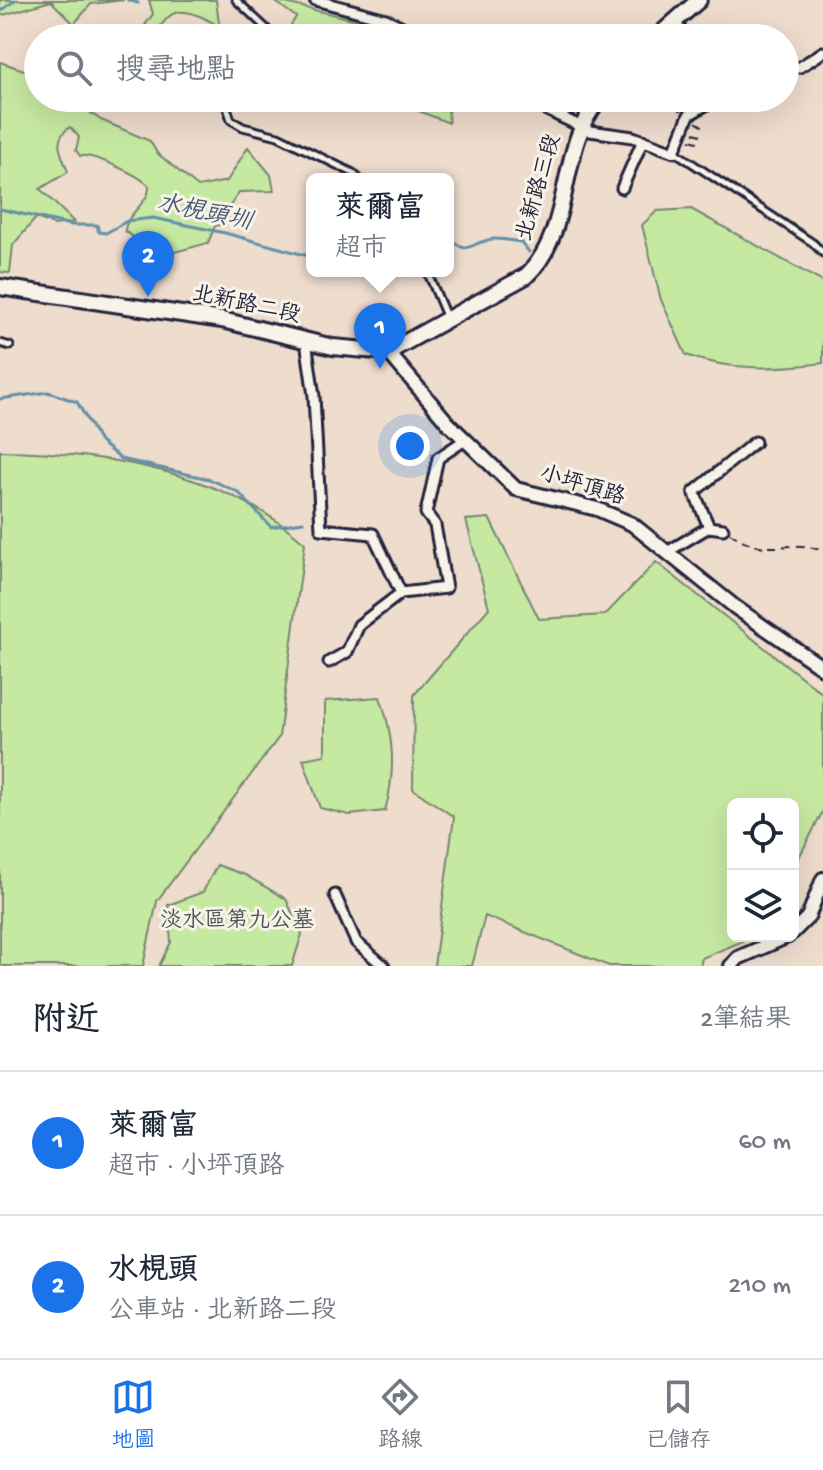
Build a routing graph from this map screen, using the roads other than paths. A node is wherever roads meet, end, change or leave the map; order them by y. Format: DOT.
graph roads {
  1 [pos="236,0"];
  2 [pos="315,0"];
  3 [pos="699,0"];
  4 [pos="673,20"];
  5 [pos="262,24"];
  6 [pos="396,24"];
  7 [pos="669,24"];
  8 [pos="676,24"];
  9 [pos="823,52"];
  10 [pos="799,67"];
  11 [pos="228,112"];
  12 [pos="553,112"];
  13 [pos="590,112"];
  14 [pos="694,112"];
  15 [pos="581,125"];
  16 [pos="643,140"];
  17 [pos="674,152"];
  18 [pos="353,173"];
  19 [pos="622,188"];
  20 [pos="823,253"];
  21 [pos="430,277"];
  22 [pos="0,287"];
  23 [pos="448,320"];
  24 [pos="306,341"];
  25 [pos="0,343"];
  26 [pos="10,346"];
  27 [pos="388,352"];
  28 [pos="465,440"];
  29 [pos="755,442"];
  30 [pos="709,527"];
  31 [pos="723,529"];
  32 [pos="667,552"];
  33 [pos="401,593"];
  34 [pos="329,662"];
  35 [pos="823,668"];
  36 [pos="823,879"];
  37 [pos="335,895"];
  38 [pos="799,926"];
  39 [pos="774,942"];
  40 [pos="384,966"];
  41 [pos="731,966"];
  1 -- 5 [label="lane"];
  2 -- 6 [label="street"];
  3 -- 4 [label="main road"];
  4 -- 7 [label="main road"];
  4 -- 8 [label="street"];
  9 -- 10 [label="street"];
  11 -- 18 [label="lane"];
  12 -- 15 [label="street"];
  13 -- 15 [label="main road, 北新路三段"];
  14 -- 17 [label="street"];
  15 -- 16 [label="street"];
  15 -- 23 [label="main road, 北新路三段"];
  16 -- 17 [label="street"];
  16 -- 19 [label="street"];
  17 -- 20 [label="lane"];
  21 -- 23 [label="lane"];
  22 -- 24 [label="main road, 北新路二段"];
  23 -- 27 [label="main road, 北新路三段"];
  24 -- 27 [label="main road, 北新路二段"];
  24 -- 33 [label="street"];
  25 -- 26 [label="lane"];
  27 -- 28 [label="street, 小坪頂路"];
  28 -- 32 [label="street, 小坪頂路"];
  28 -- 33 [label="street"];
  29 -- 30 [label="street"];
  30 -- 31 [label="street"];
  30 -- 32 [label="street"];
  32 -- 35 [label="street, 小坪頂路"];
  33 -- 34 [label="street"];
  36 -- 38 [label="street"];
  37 -- 40 [label="street"];
  39 -- 41 [label="street"];
}
